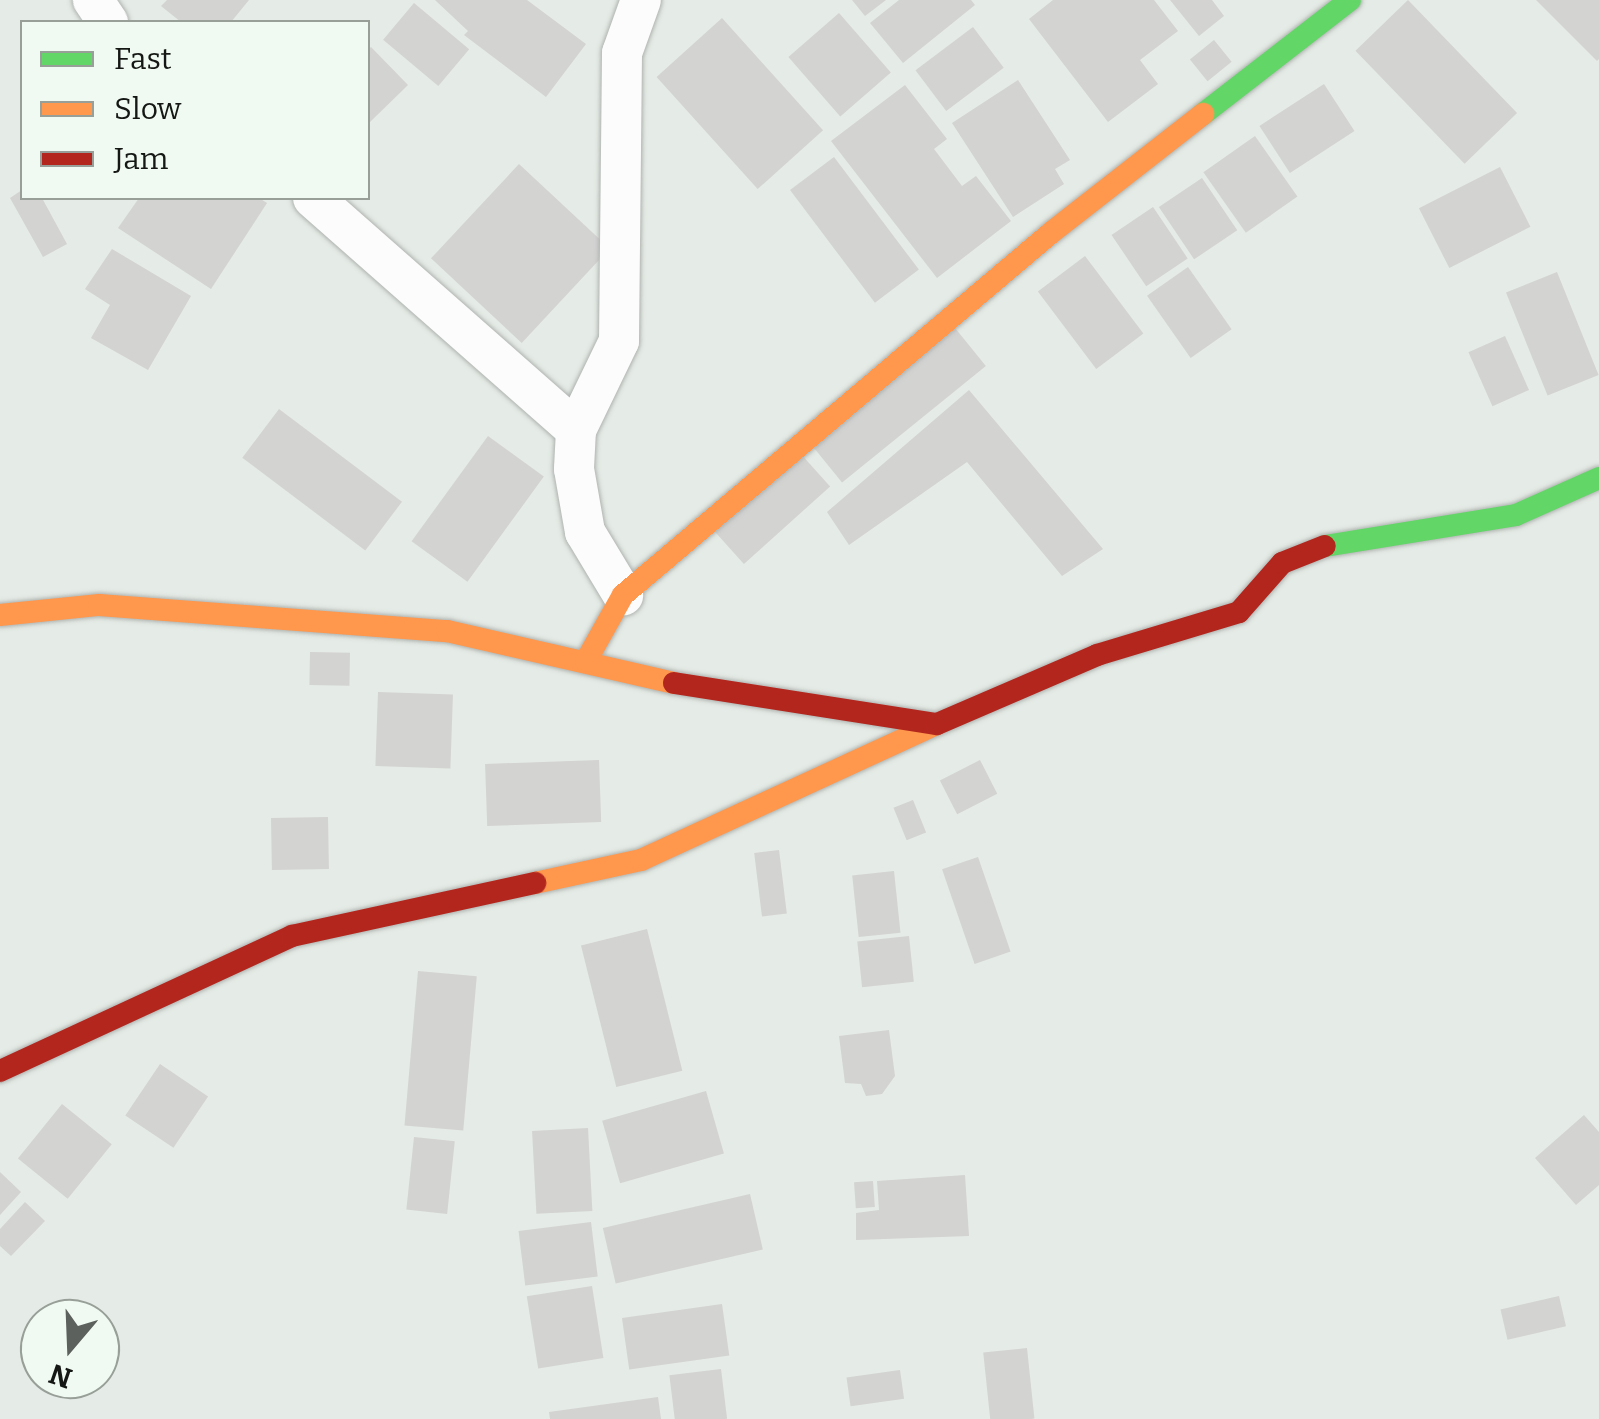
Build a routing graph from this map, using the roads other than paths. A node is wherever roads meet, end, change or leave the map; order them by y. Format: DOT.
graph roads {
  1 [pos="641,0"];
  2 [pos="1350,0"];
  3 [pos="315,200"];
  4 [pos="576,430"];
  5 [pos="1599,478"];
  6 [pos="622,595"];
  7 [pos="0,615"];
  8 [pos="586,661"];
  9 [pos="937,724"];
  10 [pos="0,1071"];
  1 -- 4 [label="street"];
  2 -- 6 [label="street"];
  3 -- 4 [label="street"];
  4 -- 6 [label="street"];
  5 -- 9 [label="street"];
  6 -- 8 [label="street"];
  7 -- 8 [label="street"];
  8 -- 9 [label="street"];
  9 -- 10 [label="street"];
}
